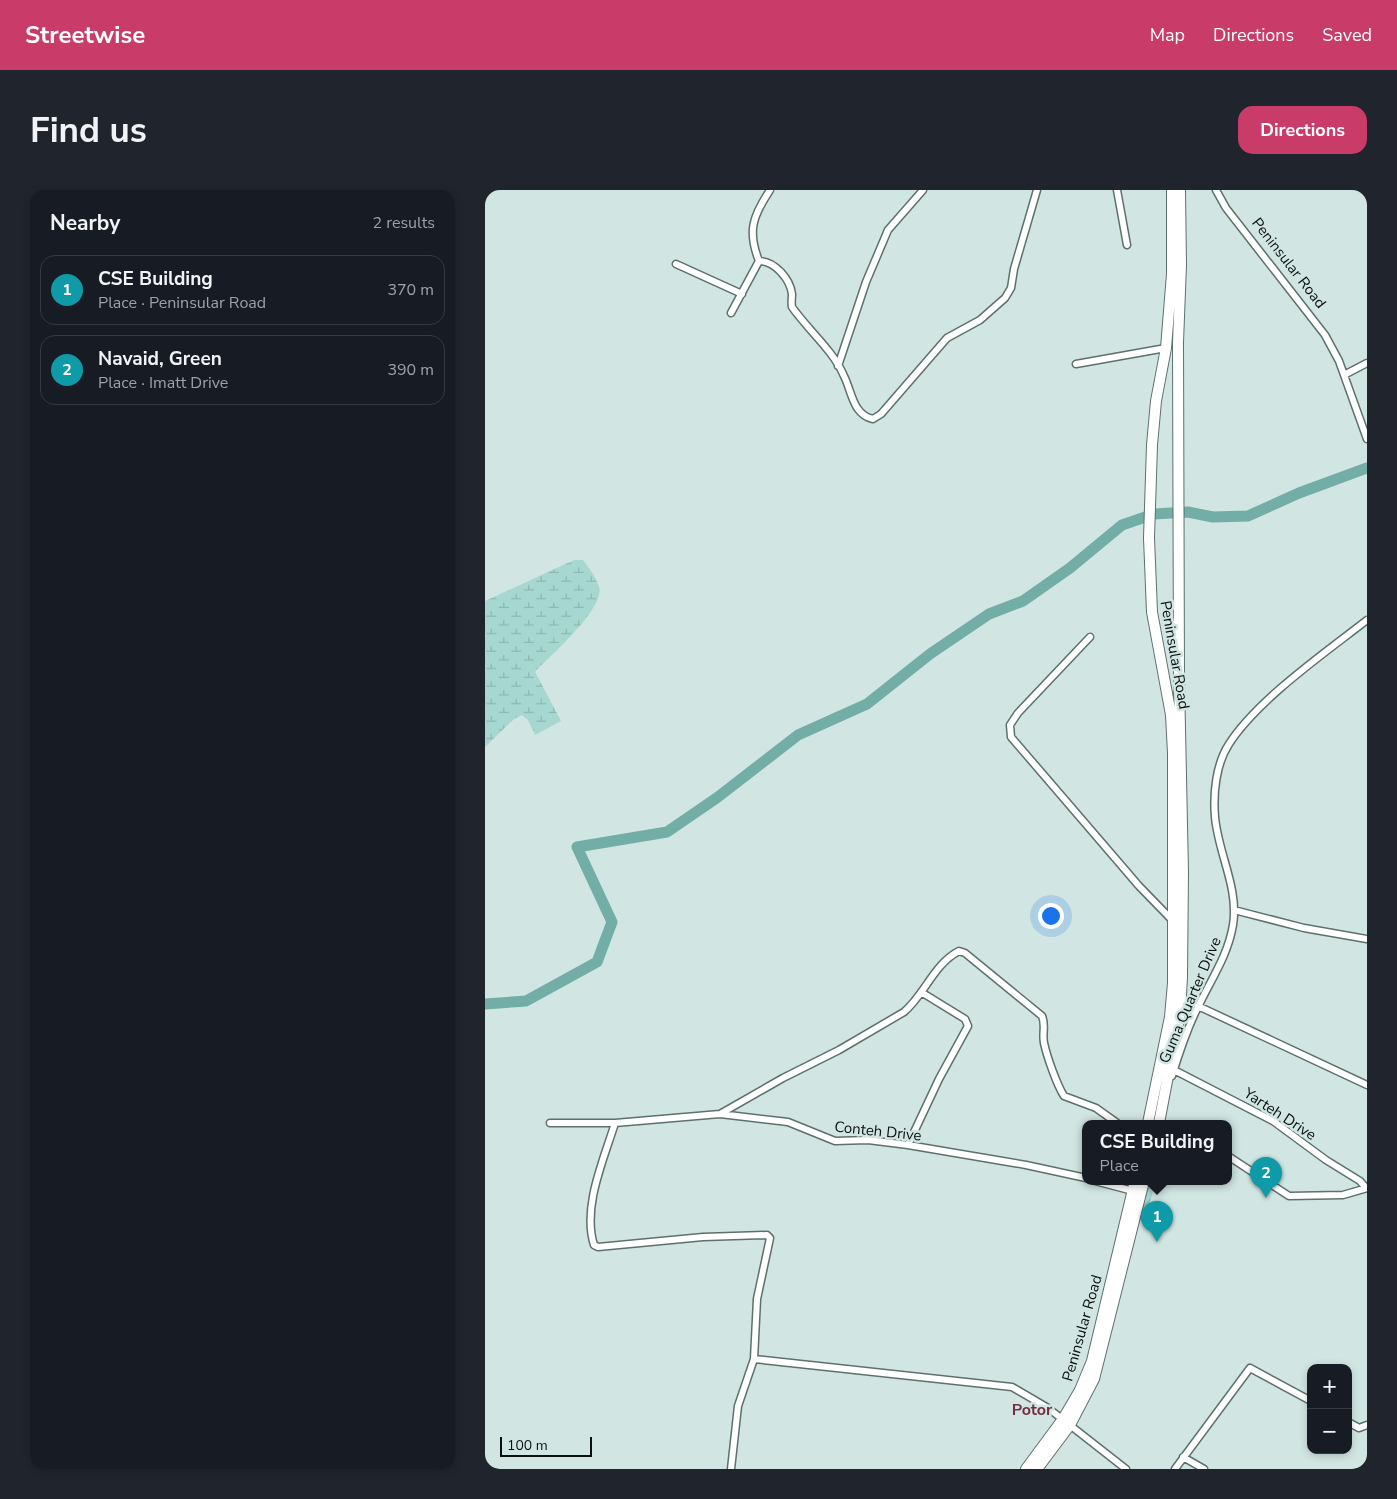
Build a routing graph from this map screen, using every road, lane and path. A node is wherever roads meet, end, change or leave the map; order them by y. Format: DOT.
graph roads {
  1 [pos="770,190"];
  2 [pos="923,190"];
  3 [pos="1037,190"];
  4 [pos="1117,190"];
  5 [pos="1172,190"];
  6 [pos="1179,190"];
  7 [pos="1216,190"];
  8 [pos="1127,245"];
  9 [pos="759,261"];
  10 [pos="676,264"];
  11 [pos="742,294"];
  12 [pos="731,314"];
  13 [pos="1166,348"];
  14 [pos="1367,363"];
  15 [pos="1076,364"];
  16 [pos="838,366"];
  17 [pos="1344,376"];
  18 [pos="1367,439"];
  19 [pos="1367,620"];
  20 [pos="1090,637"];
  21 [pos="1234,910"];
  22 [pos="1173,922"];
  23 [pos="1367,939"];
  24 [pos="921,992"];
  25 [pos="1199,1006"];
  26 [pos="1174,1070"];
  27 [pos="1161,1084"];
  28 [pos="1367,1085"];
  29 [pos="720,1114"];
  30 [pos="1113,1120"];
  31 [pos="1149,1120"];
  32 [pos="1160,1120"];
  33 [pos="550,1123"];
  34 [pos="615,1123"];
  35 [pos="908,1145"];
  36 [pos="1232,1159"];
  37 [pos="1082,1177"];
  38 [pos="1143,1185"];
  39 [pos="1134,1186"];
  40 [pos="1367,1188"];
  41 [pos="1113,1290"];
  42 [pos="754,1359"];
  43 [pos="1307,1399"];
  44 [pos="1067,1422"];
  45 [pos="1352,1424"];
  46 [pos="1367,1425"];
  47 [pos="1359,1428"];
  48 [pos="1367,1432"];
  49 [pos="1183,1457"];
  50 [pos="731,1469"];
  51 [pos="1026,1469"];
  52 [pos="1037,1469"];
  53 [pos="1126,1469"];
  54 [pos="1175,1469"];
  55 [pos="1203,1469"];
  1 -- 9 [label="street"];
  2 -- 16 [label="street"];
  3 -- 16 [label="street"];
  4 -- 8 [label="street"];
  5 -- 13 [label="main road, Peninsular Road"];
  6 -- 27 [label="main road, Peninsular Road"];
  7 -- 17 [label="street, Peninsular Road"];
  9 -- 11 [label="street"];
  9 -- 16 [label="street"];
  10 -- 11 [label="street"];
  11 -- 12 [label="street"];
  13 -- 15 [label="street"];
  13 -- 22 [label="main road, Peninsular Road"];
  14 -- 17 [label="street"];
  17 -- 18 [label="street, Peninsular Road"];
  19 -- 21 [label="street, Guma Quarter Drive"];
  20 -- 22 [label="street"];
  21 -- 23 [label="street"];
  21 -- 25 [label="street, Guma Quarter Drive"];
  22 -- 27 [label="main road, Peninsular Road"];
  24 -- 29 [label="street"];
  24 -- 30 [label="street"];
  24 -- 35 [label="street"];
  25 -- 26 [label="street, Guma Quarter Drive"];
  25 -- 28 [label="street"];
  26 -- 27 [label="street, Guma Quarter Drive"];
  26 -- 40 [label="street, Yarteh Drive"];
  27 -- 31 [label="main road, Peninsular Road"];
  27 -- 32 [label="main road, Peninsular Road"];
  29 -- 34 [label="street, Conteh Drive"];
  29 -- 35 [label="street, Conteh Drive"];
  33 -- 34 [label="street, Conteh Drive"];
  34 -- 42 [label="street"];
  35 -- 37 [label="street, Conteh Drive"];
  36 -- 40 [label="street"];
  38 -- 41 [label="main road, Peninsular Road"];
  39 -- 41 [label="main road, Peninsular Road"];
  41 -- 44 [label="main road, Peninsular Road"];
  42 -- 44 [label="street"];
  42 -- 50 [label="street"];
  43 -- 49 [label="street"];
  44 -- 51 [label="main road, Peninsular Road"];
  44 -- 52 [label="main road, Peninsular Road"];
  44 -- 53 [label="street"];
  45 -- 47 [label="street"];
  46 -- 47 [label="street"];
  47 -- 48 [label="street"];
  49 -- 54 [label="street"];
  49 -- 55 [label="street"];
}
